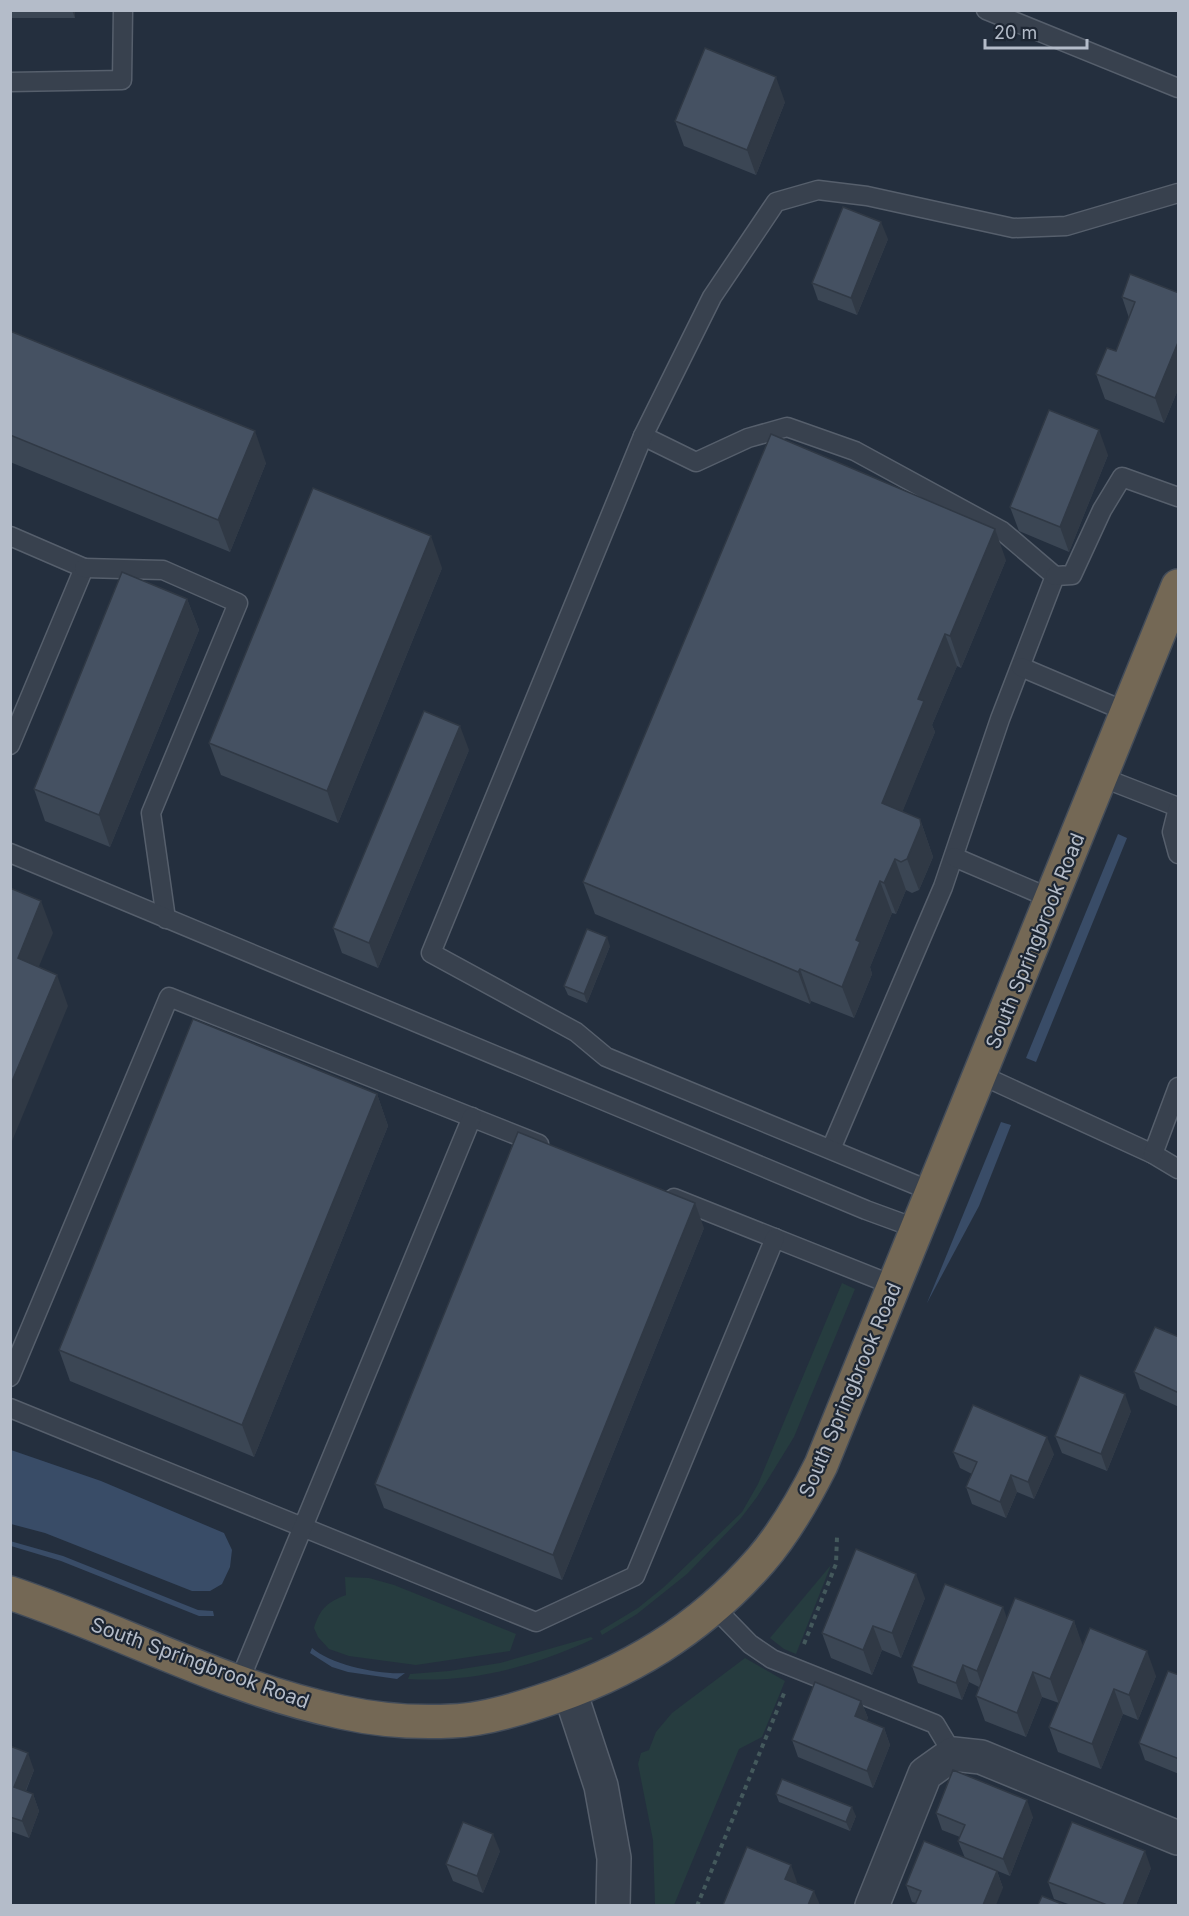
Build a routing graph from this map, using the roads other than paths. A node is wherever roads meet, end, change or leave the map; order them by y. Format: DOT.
graph roads {
  1 [pos="123,10"];
  2 [pos="986,10"];
  3 [pos="10,82"];
  4 [pos="1179,88"];
  5 [pos="1179,193"];
  6 [pos="642,436"];
  7 [pos="1179,497"];
  8 [pos="10,536"];
  9 [pos="84,568"];
  10 [pos="1055,576"];
  11 [pos="1179,586"];
  12 [pos="1021,667"];
  13 [pos="1127,712"];
  14 [pos="10,745"];
  15 [pos="1101,777"];
  16 [pos="1179,807"];
  17 [pos="10,853"];
  18 [pos="1179,854"];
  19 [pos="954,856"];
  20 [pos="1052,899"];
  21 [pos="166,919"];
  22 [pos="981,1075"];
  23 [pos="1179,1087"];
  24 [pos="472,1117"];
  25 [pos="831,1149"];
  26 [pos="559,1152"];
  27 [pos="1153,1154"];
  28 [pos="1179,1169"];
  29 [pos="656,1191"];
  30 [pos="933,1192"];
  31 [pos="918,1229"];
  32 [pos="775,1238"];
  33 [pos="895,1286"];
  34 [pos="10,1377"];
  35 [pos="10,1408"];
  36 [pos="302,1526"];
  37 [pos="10,1593"];
  38 [pos="714,1607"];
  39 [pos="239,1682"];
  40 [pos="570,1692"];
  41 [pos="953,1754"];
  42 [pos="1179,1838"];
  43 [pos="614,1905"];
  44 [pos="872,1905"];
  1 -- 3 [label="lane"];
  2 -- 4 [label="lane"];
  5 -- 6 [label="lane"];
  6 -- 10 [label="lane"];
  6 -- 25 [label="lane"];
  7 -- 10 [label="lane"];
  8 -- 9 [label="lane"];
  9 -- 14 [label="lane"];
  9 -- 21 [label="lane"];
  10 -- 12 [label="lane"];
  11 -- 13 [label="highway, South Springbrook Road"];
  12 -- 13 [label="lane"];
  12 -- 19 [label="lane"];
  13 -- 15 [label="highway, South Springbrook Road"];
  15 -- 16 [label="lane"];
  15 -- 20 [label="highway, South Springbrook Road"];
  16 -- 18 [label="lane"];
  17 -- 21 [label="lane"];
  19 -- 20 [label="lane"];
  19 -- 25 [label="lane"];
  20 -- 22 [label="highway, South Springbrook Road"];
  21 -- 31 [label="lane"];
  22 -- 27 [label="lane"];
  22 -- 30 [label="highway, South Springbrook Road"];
  23 -- 27 [label="lane"];
  24 -- 26 [label="lane"];
  24 -- 34 [label="lane"];
  24 -- 36 [label="lane"];
  25 -- 30 [label="lane"];
  27 -- 28 [label="lane"];
  29 -- 32 [label="lane"];
  30 -- 31 [label="highway, South Springbrook Road"];
  31 -- 33 [label="highway, South Springbrook Road"];
  32 -- 33 [label="lane"];
  32 -- 36 [label="lane"];
  33 -- 38 [label="highway, South Springbrook Road"];
  35 -- 36 [label="lane"];
  36 -- 39 [label="lane"];
  37 -- 39 [label="highway, South Springbrook Road"];
  38 -- 40 [label="highway, South Springbrook Road"];
  38 -- 41 [label="lane"];
  39 -- 40 [label="highway, South Springbrook Road"];
  40 -- 43 [label="street"];
  41 -- 42 [label="street"];
  41 -- 44 [label="street"];
}
